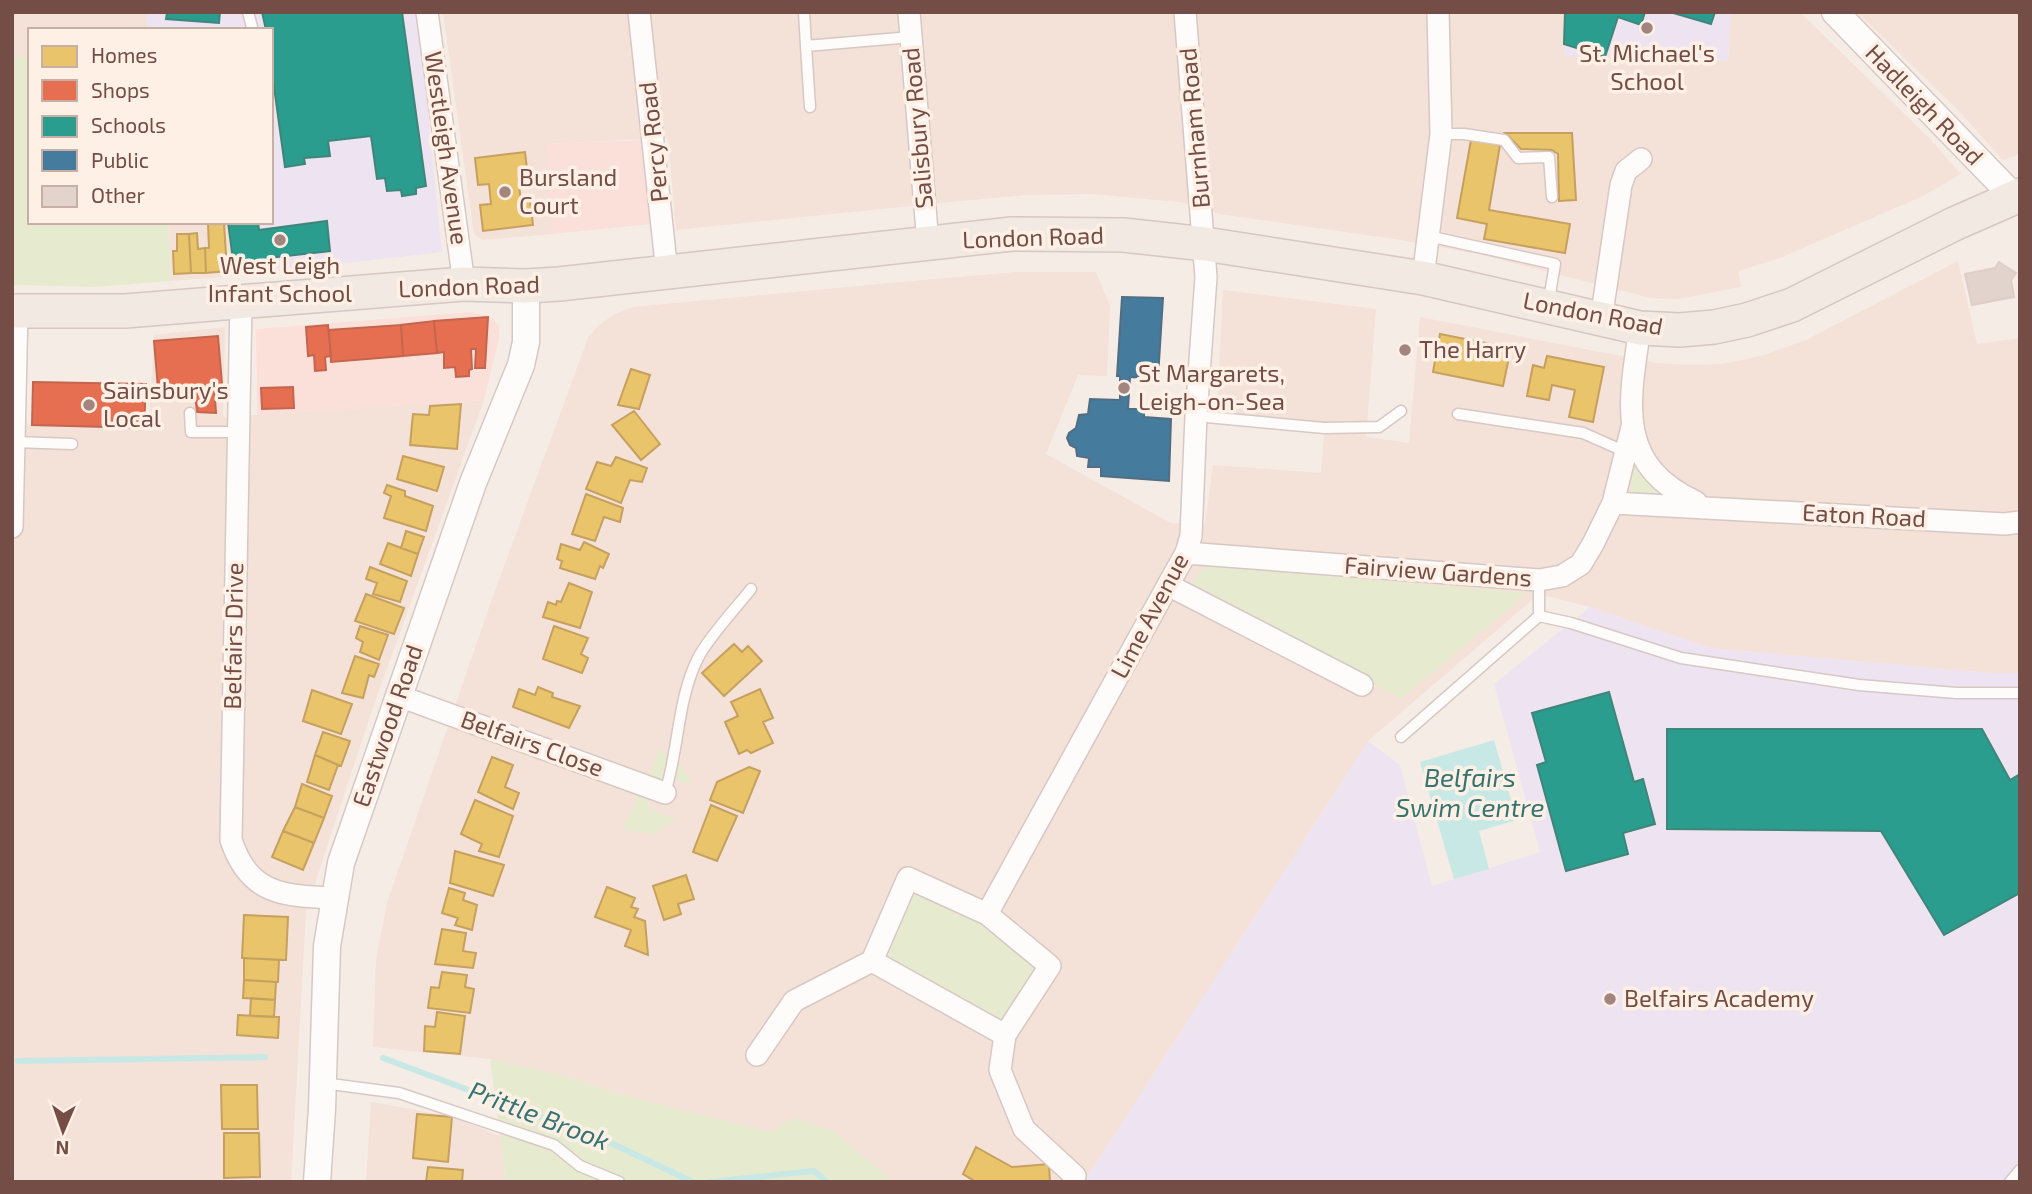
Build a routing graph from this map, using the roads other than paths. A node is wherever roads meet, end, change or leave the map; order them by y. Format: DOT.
graph roads {
  1 [pos="248,12"];
  2 [pos="427,12"];
  3 [pos="639,12"];
  4 [pos="804,12"];
  5 [pos="909,12"];
  6 [pos="1185,12"];
  7 [pos="1438,12"];
  8 [pos="1835,12"];
  9 [pos="252,27"];
  10 [pos="911,37"];
  11 [pos="806,46"];
  12 [pos="810,107"];
  13 [pos="1441,134"];
  14 [pos="1641,159"];
  15 [pos="1552,197"];
  16 [pos="2018,199"];
  17 [pos="1428,236"];
  18 [pos="928,244"];
  19 [pos="1205,244"];
  20 [pos="667,273"];
  21 [pos="1423,278"];
  22 [pos="464,284"];
  23 [pos="526,286"];
  24 [pos="241,301"];
  25 [pos="1547,307"];
  26 [pos="15,311"];
  27 [pos="1601,320"];
  28 [pos="1640,328"];
  29 [pos="1401,411"];
  30 [pos="190,413"];
  31 [pos="1458,414"];
  32 [pos="1196,416"];
  33 [pos="1632,427"];
  34 [pos="238,432"];
  35 [pos="14,442"];
  36 [pos="72,444"];
  37 [pos="1626,452"];
  38 [pos="1613,503"];
  39 [pos="1708,507"];
  40 [pos="2012,523"];
  41 [pos="12,527"];
  42 [pos="1186,553"];
  43 [pos="1539,580"];
  44 [pos="1168,585"];
  45 [pos="751,589"];
  46 [pos="1539,616"];
  47 [pos="1362,685"];
  48 [pos="2020,693"];
  49 [pos="399,696"];
  50 [pos="1401,737"];
  51 [pos="665,793"];
  52 [pos="334,898"];
  53 [pos="987,914"];
  54 [pos="872,961"];
  55 [pos="1005,1035"];
  56 [pos="757,1055"];
  57 [pos="323,1083"];
  58 [pos="2020,1170"];
  59 [pos="1075,1176"];
  60 [pos="317,1182"];
  61 [pos="619,1182"];
  62 [pos="2010,1182"];
  1 -- 9 [label="lane"];
  2 -- 22 [label="street, Westleigh Avenue"];
  3 -- 20 [label="street, Percy Road"];
  4 -- 11 [label="lane"];
  5 -- 10 [label="street, Salisbury Road"];
  6 -- 19 [label="street, Burnham Road"];
  7 -- 13 [label="street"];
  8 -- 16 [label="street, Hadleigh Road"];
  10 -- 11 [label="lane"];
  10 -- 18 [label="street, Salisbury Road"];
  11 -- 12 [label="lane"];
  13 -- 15 [label="lane"];
  13 -- 17 [label="street"];
  14 -- 27 [label="street"];
  16 -- 28 [label="main road, London Road"];
  17 -- 21 [label="street"];
  17 -- 25 [label="lane"];
  18 -- 19 [label="main road, London Road"];
  18 -- 20 [label="main road, London Road"];
  19 -- 21 [label="main road, London Road"];
  19 -- 32 [label="street, Lime Avenue"];
  20 -- 23 [label="main road, London Road"];
  21 -- 25 [label="main road, London Road"];
  22 -- 23 [label="main road, London Road"];
  22 -- 24 [label="main road, London Road"];
  23 -- 49 [label="street, Eastwood Road"];
  24 -- 26 [label="main road, London Road"];
  24 -- 34 [label="street, Belfairs Drive"];
  25 -- 27 [label="main road, London Road"];
  26 -- 35 [label="street"];
  27 -- 28 [label="main road, London Road"];
  28 -- 33 [label="street, Eaton Road"];
  29 -- 32 [label="lane"];
  30 -- 34 [label="lane"];
  31 -- 37 [label="lane"];
  32 -- 42 [label="street, Lime Avenue"];
  33 -- 37 [label="street, Fairview Gardens"];
  33 -- 39 [label="street, Eaton Road"];
  34 -- 52 [label="street, Belfairs Drive"];
  35 -- 36 [label="lane"];
  35 -- 41 [label="street"];
  37 -- 38 [label="street, Fairview Gardens"];
  38 -- 39 [label="street, Eaton Road"];
  38 -- 43 [label="street, Fairview Gardens"];
  39 -- 40 [label="street, Eaton Road"];
  42 -- 43 [label="street, Fairview Gardens"];
  42 -- 44 [label="street, Lime Avenue"];
  43 -- 46 [label="lane"];
  44 -- 47 [label="street"];
  44 -- 53 [label="street, Lime Avenue"];
  45 -- 51 [label="lane"];
  46 -- 48 [label="lane"];
  46 -- 50 [label="lane"];
  49 -- 51 [label="street, Belfairs Close"];
  49 -- 52 [label="street, Eastwood Road"];
  52 -- 57 [label="street, Eastwood Road"];
  53 -- 54 [label="street"];
  53 -- 55 [label="street"];
  54 -- 55 [label="street"];
  54 -- 56 [label="street"];
  55 -- 59 [label="street"];
  57 -- 60 [label="street, Eastwood Road"];
  57 -- 61 [label="lane"];
  58 -- 62 [label="lane"];
}
